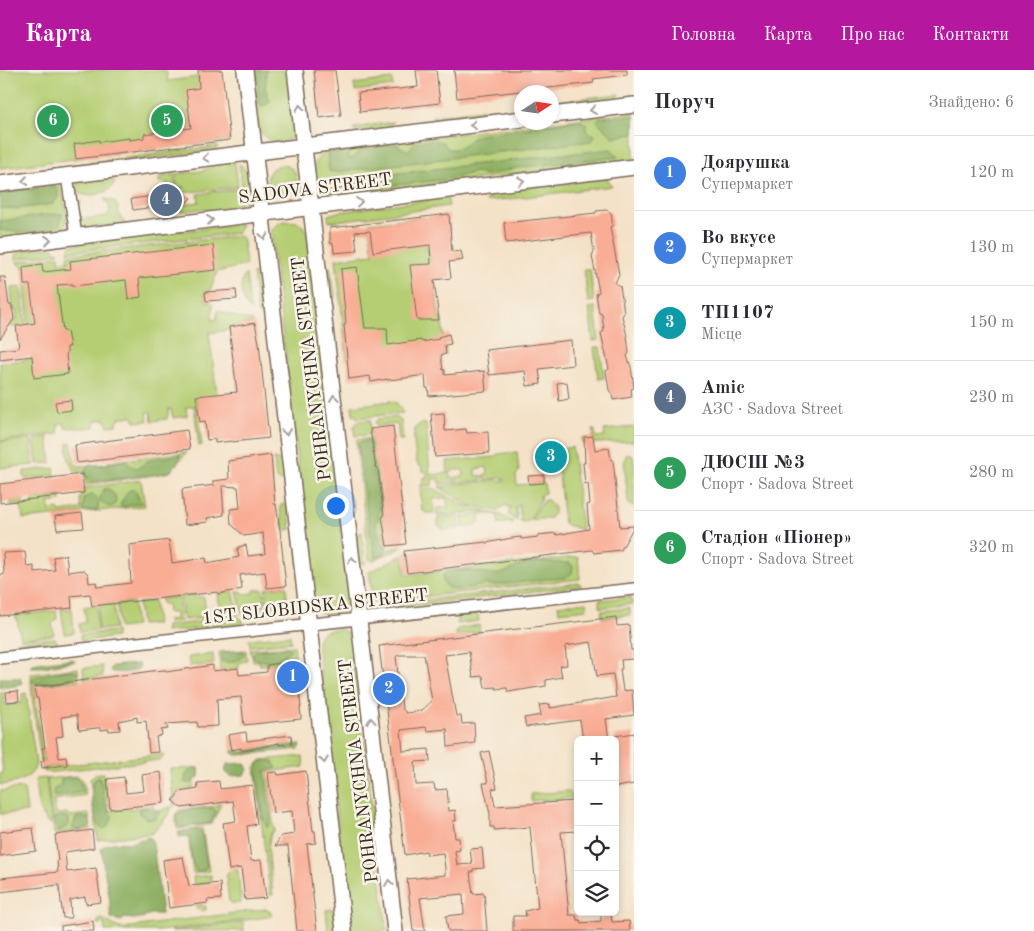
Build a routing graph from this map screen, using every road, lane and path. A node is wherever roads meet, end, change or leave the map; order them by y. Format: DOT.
graph roads {
  1 [pos="245,70"];
  2 [pos="296,70"];
  3 [pos="634,104"];
  4 [pos="559,114"];
  5 [pos="514,120"];
  6 [pos="303,147"];
  7 [pos="254,152"];
  8 [pos="634,167"];
  9 [pos="67,176"];
  10 [pos="0,184"];
  11 [pos="311,207"];
  12 [pos="261,213"];
  13 [pos="76,236"];
  14 [pos="0,246"];
  15 [pos="634,589"];
  16 [pos="359,619"];
  17 [pos="308,625"];
  18 [pos="0,658"];
  19 [pos="344,931"];
  20 [pos="395,931"];
  1 -- 7 [label="main road, POHRANYCHNA STREET"];
  6 -- 2 [label="main road, POHRANYCHNA STREET, one-way"];
  3 -- 4 [label="main road, one-way"];
  5 -- 6 [label="main road, one-way"];
  6 -- 7 [label="main road"];
  6 -- 11 [label="main road, POHRANYCHNA STREET"];
  7 -- 9 [label="main road, one-way"];
  7 -- 12 [label="main road, POHRANYCHNA STREET"];
  11 -- 8 [label="main road, SADOVA STREET, one-way"];
  9 -- 10 [label="main road, one-way"];
  9 -- 13 [label="street"];
  11 -- 12 [label="main road, SADOVA STREET"];
  16 -- 11 [label="main road, POHRANYCHNA STREET, one-way"];
  13 -- 12 [label="main road, SADOVA STREET, one-way"];
  12 -- 17 [label="main road, POHRANYCHNA STREET, one-way"];
  14 -- 13 [label="main road, SADOVA STREET, one-way"];
  15 -- 16 [label="street, 1ST SLOBIDSKA STREET"];
  16 -- 17 [label="street, 1ST SLOBIDSKA STREET"];
  20 -- 16 [label="main road, POHRANYCHNA STREET, one-way"];
  17 -- 18 [label="street, 1ST SLOBIDSKA STREET"];
  17 -- 19 [label="main road, POHRANYCHNA STREET, one-way"];
}
